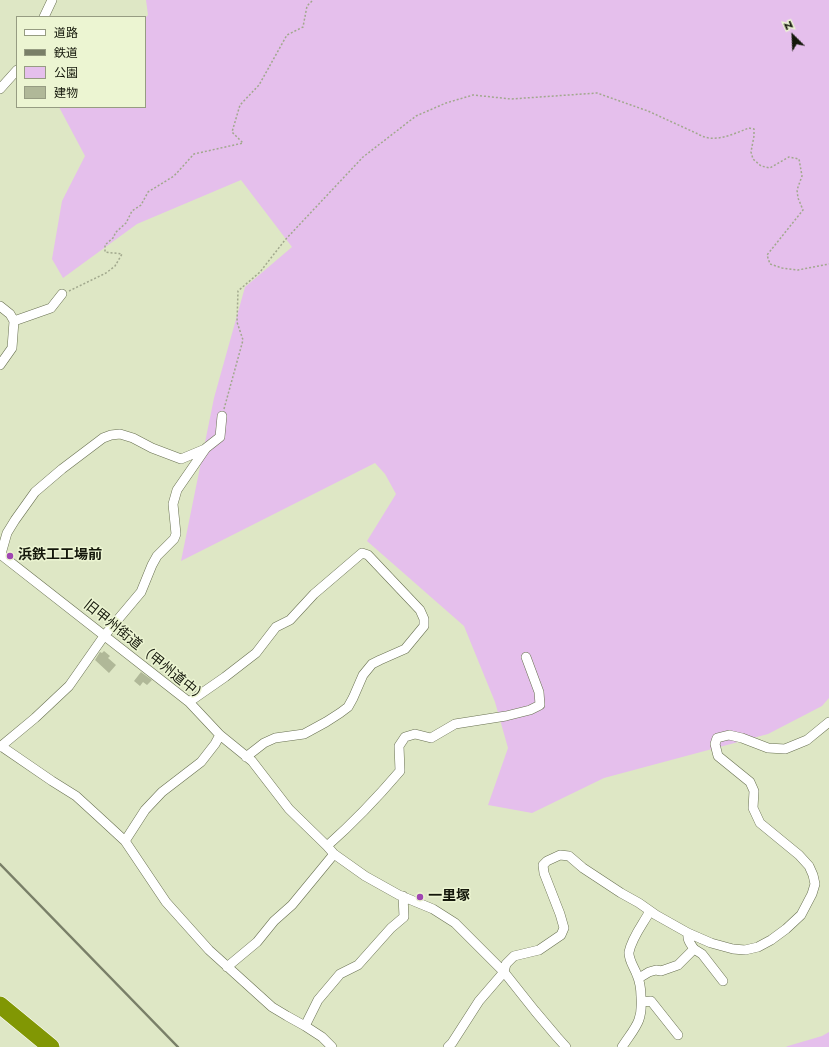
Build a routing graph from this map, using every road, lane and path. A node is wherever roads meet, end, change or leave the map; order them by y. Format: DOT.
graph roads {
  1 [pos="52,0"];
  2 [pos="313,0"];
  3 [pos="44,16"];
  4 [pos="16,71"];
  5 [pos="0,89"];
  6 [pos="829,264"];
  7 [pos="62,294"];
  8 [pos="0,306"];
  9 [pos="14,321"];
  10 [pos="0,365"];
  11 [pos="222,416"];
  12 [pos="206,448"];
  13 [pos="0,554"];
  14 [pos="104,636"];
  15 [pos="526,657"];
  16 [pos="189,702"];
  17 [pos="829,722"];
  18 [pos="220,735"];
  19 [pos="1,746"];
  20 [pos="246,757"];
  21 [pos="125,841"];
  22 [pos="331,850"];
  23 [pos="403,896"];
  24 [pos="650,911"];
  25 [pos="688,933"];
  26 [pos="694,949"];
  27 [pos="227,967"];
  28 [pos="504,972"];
  29 [pos="639,978"];
  30 [pos="723,981"];
  31 [pos="642,1002"];
  32 [pos="0,1004"];
  33 [pos="306,1026"];
  34 [pos="678,1035"];
  35 [pos="51,1047"];
  36 [pos="332,1047"];
  37 [pos="448,1047"];
  38 [pos="566,1047"];
  39 [pos="622,1047"];
  1 -- 3 [label="street"];
  2 -- 7 [label="path"];
  4 -- 5 [label="street"];
  6 -- 11 [label="path"];
  7 -- 9 [label="street"];
  8 -- 9 [label="street"];
  9 -- 10 [label="street"];
  11 -- 12 [label="street"];
  12 -- 13 [label="street"];
  12 -- 14 [label="street"];
  13 -- 14 [label="street, 旧甲州街道（甲州道中）"];
  14 -- 16 [label="street, 旧甲州街道（甲州道中）"];
  14 -- 19 [label="street"];
  15 -- 22 [label="street"];
  16 -- 18 [label="street, 旧甲州街道（甲州道中）"];
  16 -- 20 [label="street"];
  17 -- 25 [label="street"];
  18 -- 20 [label="street, 旧甲州街道（甲州道中）"];
  18 -- 21 [label="street"];
  19 -- 21 [label="street"];
  20 -- 22 [label="street, 旧甲州街道（甲州道中）"];
  21 -- 27 [label="street"];
  22 -- 23 [label="street, 旧甲州街道（甲州道中）"];
  22 -- 27 [label="street"];
  23 -- 28 [label="street, 旧甲州街道（甲州道中）"];
  23 -- 33 [label="street"];
  24 -- 25 [label="street"];
  24 -- 28 [label="street"];
  24 -- 29 [label="street"];
  25 -- 26 [label="street"];
  26 -- 29 [label="street"];
  26 -- 30 [label="street"];
  27 -- 33 [label="street"];
  28 -- 37 [label="street"];
  28 -- 38 [label="street, 旧甲州街道（甲州道中）"];
  29 -- 31 [label="street"];
  31 -- 34 [label="street"];
  31 -- 39 [label="street"];
  32 -- 35 [label="highway"];
  33 -- 36 [label="street"];
}
